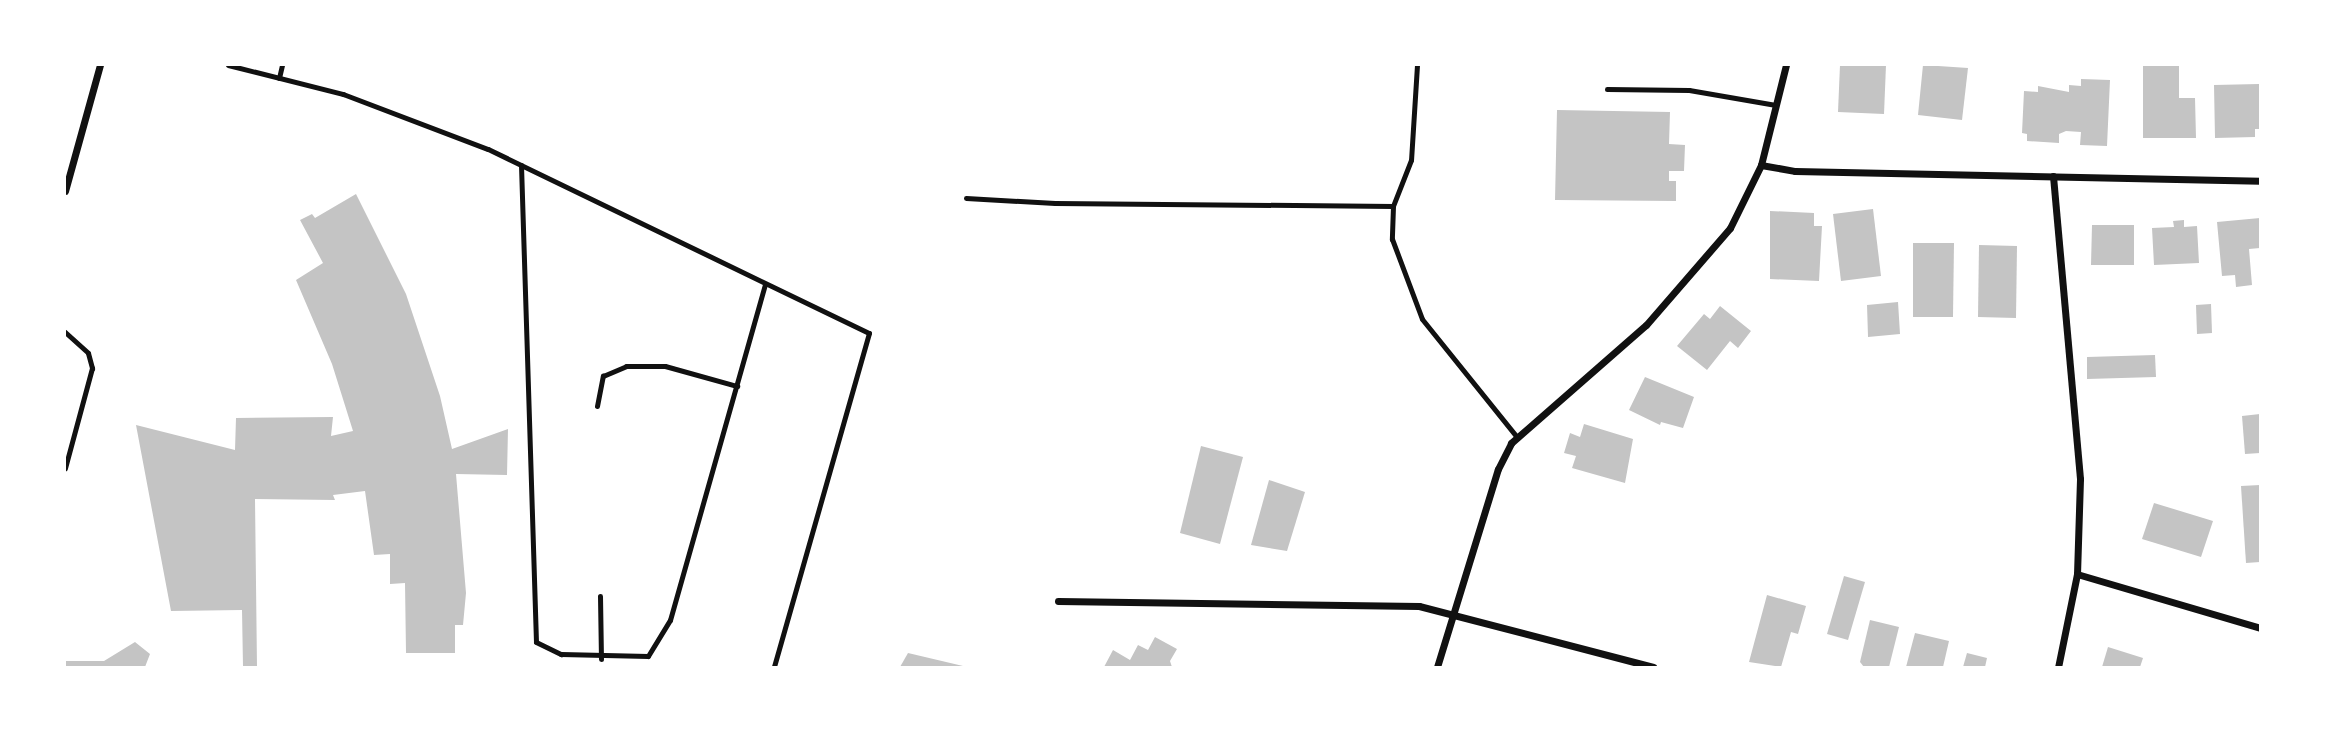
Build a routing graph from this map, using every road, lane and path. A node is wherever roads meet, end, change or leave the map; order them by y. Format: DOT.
graph roads {
  1 [pos="100,65"];
  2 [pos="228,65"];
  3 [pos="282,65"];
  4 [pos="1417,65"];
  5 [pos="1786,65"];
  6 [pos="279,78"];
  7 [pos="1606,89"];
  8 [pos="1776,105"];
  9 [pos="521,165"];
  10 [pos="1761,165"];
  11 [pos="2053,176"];
  12 [pos="2260,181"];
  13 [pos="65,189"];
  14 [pos="966,198"];
  15 [pos="1393,206"];
  16 [pos="765,284"];
  17 [pos="65,332"];
  18 [pos="737,386"];
  19 [pos="597,406"];
  20 [pos="1517,438"];
  21 [pos="65,468"];
  22 [pos="2077,574"];
  23 [pos="600,596"];
  24 [pos="1058,601"];
  25 [pos="1452,612"];
  26 [pos="2260,628"];
  27 [pos="601,659"];
  28 [pos="774,667"];
  29 [pos="1437,667"];
  30 [pos="1653,667"];
  31 [pos="2058,667"];
  1 -- 13 [label="street"];
  2 -- 6 [label="lane"];
  3 -- 6 [label="lane"];
  4 -- 15 [label="lane"];
  5 -- 8 [label="street"];
  6 -- 9 [label="lane"];
  7 -- 8 [label="lane"];
  8 -- 10 [label="street"];
  9 -- 16 [label="lane"];
  9 -- 27 [label="lane"];
  10 -- 11 [label="street"];
  10 -- 20 [label="street"];
  11 -- 12 [label="street"];
  11 -- 22 [label="street"];
  14 -- 15 [label="lane"];
  15 -- 20 [label="lane"];
  16 -- 18 [label="lane"];
  16 -- 28 [label="lane"];
  17 -- 21 [label="lane"];
  18 -- 19 [label="lane"];
  18 -- 27 [label="lane"];
  20 -- 25 [label="street"];
  22 -- 26 [label="street"];
  22 -- 31 [label="street"];
  23 -- 27 [label="lane"];
  24 -- 25 [label="street"];
  25 -- 29 [label="street"];
  25 -- 30 [label="street"];
}
